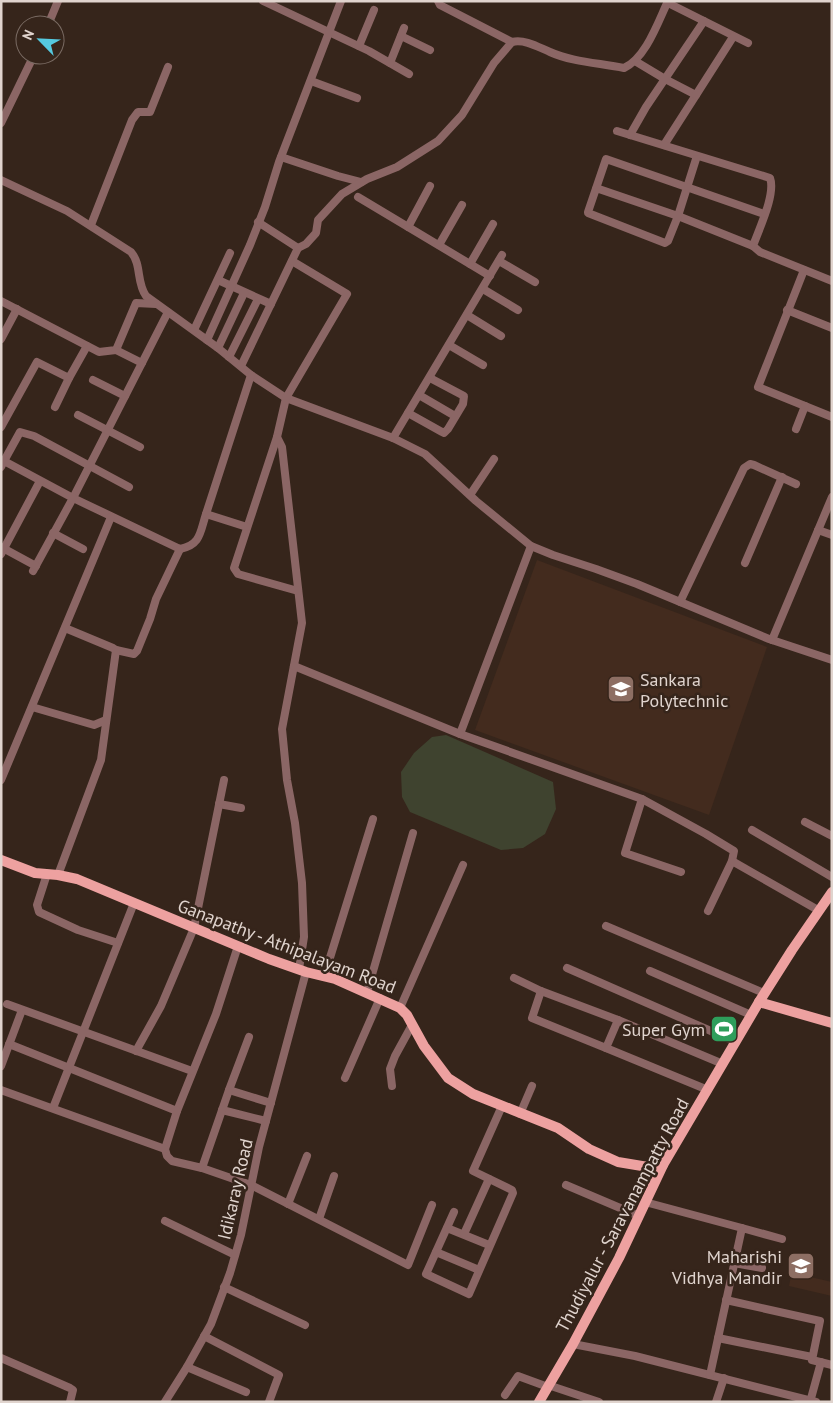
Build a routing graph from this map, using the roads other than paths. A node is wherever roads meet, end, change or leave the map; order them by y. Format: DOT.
graph roads {
  1 [pos="58,1"];
  2 [pos="341,1"];
  3 [pos="438,1"];
  4 [pos="268,2"];
  5 [pos="668,2"];
  6 [pos="374,10"];
  7 [pos="52,15"];
  8 [pos="704,21"];
  9 [pos="328,32"];
  10 [pos="733,37"];
  11 [pos="512,42"];
  12 [pos="748,44"];
  13 [pos="359,46"];
  14 [pos="430,50"];
  15 [pos="635,61"];
  16 [pos="390,62"];
  17 [pos="29,65"];
  18 [pos="168,66"];
  19 [pos="409,74"];
  20 [pos="665,79"];
  21 [pos="311,81"];
  22 [pos="696,96"];
  23 [pos="357,98"];
  24 [pos="1,123"];
  25 [pos="617,131"];
  26 [pos="630,135"];
  27 [pos="664,145"];
  28 [pos="281,157"];
  29 [pos="696,159"];
  30 [pos="2,181"];
  31 [pos="361,182"];
  32 [pos="430,186"];
  33 [pos="688,187"];
  34 [pos="596,188"];
  35 [pos="358,197"];
  36 [pos="462,205"];
  37 [pos="764,214"];
  38 [pos="678,216"];
  39 [pos="258,222"];
  40 [pos="91,224"];
  41 [pos="493,224"];
  42 [pos="408,227"];
  43 [pos="438,245"];
  44 [pos="753,246"];
  45 [pos="298,248"];
  46 [pos="230,253"];
  47 [pos="292,261"];
  48 [pos="470,264"];
  49 [pos="804,270"];
  50 [pos="490,276"];
  51 [pos="218,280"];
  52 [pos="832,281"];
  53 [pos="535,282"];
  54 [pos="231,287"];
  55 [pos="483,289"];
  56 [pos="244,293"];
  57 [pos="258,298"];
  58 [pos="1,301"];
  59 [pos="156,304"];
  60 [pos="271,304"];
  61 [pos="17,309"];
  62 [pos="518,310"];
  63 [pos="787,310"];
  64 [pos="168,312"];
  65 [pos="467,315"];
  66 [pos="832,328"];
  67 [pos="194,330"];
  68 [pos="501,336"];
  69 [pos="1,339"];
  70 [pos="207,340"];
  71 [pos="449,344"];
  72 [pos="87,346"];
  73 [pos="218,348"];
  74 [pos="116,350"];
  75 [pos="230,357"];
  76 [pos="142,363"];
  77 [pos="483,365"];
  78 [pos="241,366"];
  79 [pos="251,375"];
  80 [pos="69,378"];
  81 [pos="430,378"];
  82 [pos="93,380"];
  83 [pos="419,395"];
  84 [pos="125,396"];
  85 [pos="286,398"];
  86 [pos="805,406"];
  87 [pos="54,407"];
  88 [pos="408,413"];
  89 [pos="78,415"];
  90 [pos="455,416"];
  91 [pos="832,417"];
  92 [pos="2,424"];
  93 [pos="796,429"];
  94 [pos="107,431"];
  95 [pos="277,437"];
  96 [pos="393,438"];
  97 [pos="140,448"];
  98 [pos="494,459"];
  99 [pos="3,464"];
  100 [pos="90,465"];
  101 [pos="782,477"];
  102 [pos="40,481"];
  103 [pos="796,484"];
  104 [pos="129,487"];
  105 [pos="470,495"];
  106 [pos="832,497"];
  107 [pos="73,498"];
  108 [pos="206,514"];
  109 [pos="111,517"];
  110 [pos="247,527"];
  111 [pos="818,530"];
  112 [pos="53,533"];
  113 [pos="832,535"];
  114 [pos="531,546"];
  115 [pos="83,548"];
  116 [pos="2,550"];
  117 [pos="180,550"];
  118 [pos="745,563"];
  119 [pos="298,591"];
  120 [pos="680,602"];
  121 [pos="65,628"];
  122 [pos="772,640"];
  123 [pos="116,650"];
  124 [pos="832,660"];
  125 [pos="294,666"];
  126 [pos="32,707"];
  127 [pos="106,720"];
  128 [pos="460,734"];
  129 [pos="1,780"];
  130 [pos="224,780"];
  131 [pos="642,799"];
  132 [pos="219,804"];
  133 [pos="241,808"];
  134 [pos="374,819"];
  135 [pos="805,822"];
  136 [pos="752,830"];
  137 [pos="413,833"];
  138 [pos="832,836"];
  139 [pos="1,860"];
  140 [pos="732,861"];
  141 [pos="463,866"];
  142 [pos="681,872"];
  143 [pos="47,874"];
  144 [pos="58,875"];
  145 [pos="832,877"];
  146 [pos="832,892"];
  147 [pos="134,903"];
  148 [pos="708,910"];
  149 [pos="818,910"];
  150 [pos="606,926"];
  151 [pos="194,928"];
  152 [pos="118,943"];
  153 [pos="238,946"];
  154 [pos="567,968"];
  155 [pos="302,970"];
  156 [pos="650,970"];
  157 [pos="324,977"];
  158 [pos="514,978"];
  159 [pos="541,991"];
  160 [pos="367,992"];
  161 [pos="380,998"];
  162 [pos="762,998"];
  163 [pos="7,1004"];
  164 [pos="400,1008"];
  165 [pos="22,1010"];
  166 [pos="751,1015"];
  167 [pos="618,1020"];
  168 [pos="832,1023"];
  169 [pos="412,1025"];
  170 [pos="83,1032"];
  171 [pos="249,1037"];
  172 [pos="736,1042"];
  173 [pos="9,1044"];
  174 [pos="606,1048"];
  175 [pos="136,1051"];
  176 [pos="723,1064"];
  177 [pos="1,1066"];
  178 [pos="69,1068"];
  179 [pos="192,1071"];
  180 [pos="345,1078"];
  181 [pos="392,1086"];
  182 [pos="532,1086"];
  183 [pos="1,1090"];
  184 [pos="228,1090"];
  185 [pos="708,1090"];
  186 [pos="271,1103"];
  187 [pos="502,1106"];
  188 [pos="53,1108"];
  189 [pos="222,1110"];
  190 [pos="177,1111"];
  191 [pos="520,1114"];
  192 [pos="266,1121"];
  193 [pos="164,1149"];
  194 [pos="307,1156"];
  195 [pos="663,1165"];
  196 [pos="202,1168"];
  197 [pos="334,1176"];
  198 [pos="489,1180"];
  199 [pos="251,1185"];
  200 [pos="566,1185"];
  201 [pos="645,1202"];
  202 [pos="288,1204"];
  203 [pos="432,1205"];
  204 [pos="454,1212"];
  205 [pos="639,1216"];
  206 [pos="319,1220"];
  207 [pos="166,1221"];
  208 [pos="447,1228"];
  209 [pos="742,1228"];
  210 [pos="464,1234"];
  211 [pos="782,1239"];
  212 [pos="490,1245"];
  213 [pos="436,1252"];
  214 [pos="235,1255"];
  215 [pos="734,1263"];
  216 [pos="762,1268"];
  217 [pos="479,1270"];
  218 [pos="224,1288"];
  219 [pos="726,1300"];
  220 [pos="305,1324"];
  221 [pos="204,1336"];
  222 [pos="718,1338"];
  223 [pos="573,1344"];
  224 [pos="812,1357"];
  225 [pos="1,1358"];
  226 [pos="821,1362"];
  227 [pos="832,1365"];
  228 [pos="187,1367"];
  229 [pos="710,1375"];
  230 [pos="724,1378"];
  231 [pos="548,1386"];
  232 [pos="246,1392"];
  233 [pos="505,1395"];
  234 [pos="166,1400"];
  235 [pos="812,1401"];
  236 [pos="70,1402"];
  237 [pos="177,1402"];
  238 [pos="269,1402"];
  239 [pos="539,1402"];
  240 [pos="599,1402"];
  241 [pos="716,1402"];
  1 -- 7 [label="street"];
  2 -- 9 [label="street"];
  3 -- 11 [label="street"];
  4 -- 9 [label="street"];
  5 -- 8 [label="street"];
  5 -- 15 [label="street"];
  6 -- 13 [label="street"];
  8 -- 10 [label="street"];
  8 -- 20 [label="street"];
  9 -- 13 [label="street"];
  9 -- 21 [label="street"];
  10 -- 12 [label="street"];
  10 -- 22 [label="street"];
  11 -- 15 [label="street"];
  11 -- 31 [label="street"];
  13 -- 16 [label="street"];
  14 -- 16 [label="street"];
  15 -- 20 [label="street"];
  16 -- 19 [label="street"];
  17 -- 24 [label="street"];
  18 -- 40 [label="street"];
  20 -- 22 [label="street"];
  20 -- 26 [label="street"];
  21 -- 23 [label="street"];
  21 -- 28 [label="street"];
  22 -- 27 [label="street"];
  25 -- 26 [label="street"];
  26 -- 27 [label="street"];
  27 -- 37 [label="street"];
  28 -- 31 [label="street"];
  28 -- 39 [label="street"];
  29 -- 33 [label="street"];
  30 -- 40 [label="street"];
  31 -- 45 [label="street"];
  32 -- 42 [label="street"];
  33 -- 34 [label="street"];
  33 -- 37 [label="street"];
  33 -- 38 [label="street"];
  34 -- 38 [label="street"];
  34 -- 38 [label="street"];
  35 -- 42 [label="street"];
  36 -- 43 [label="street"];
  37 -- 44 [label="street"];
  38 -- 44 [label="street"];
  39 -- 45 [label="street"];
  39 -- 54 [label="street"];
  40 -- 59 [label="street"];
  41 -- 48 [label="street"];
  42 -- 43 [label="street"];
  43 -- 48 [label="street"];
  44 -- 49 [label="street"];
  45 -- 47 [label="street"];
  46 -- 51 [label="street"];
  47 -- 60 [label="street"];
  47 -- 85 [label="street"];
  48 -- 50 [label="street"];
  49 -- 52 [label="street"];
  49 -- 63 [label="street"];
  50 -- 53 [label="street"];
  50 -- 55 [label="street"];
  51 -- 54 [label="street"];
  51 -- 67 [label="street"];
  54 -- 56 [label="street"];
  54 -- 70 [label="street"];
  55 -- 62 [label="street"];
  55 -- 65 [label="street"];
  56 -- 57 [label="street"];
  56 -- 73 [label="street"];
  57 -- 60 [label="street"];
  57 -- 75 [label="street"];
  58 -- 61 [label="street"];
  59 -- 64 [label="street"];
  59 -- 74 [label="street"];
  60 -- 78 [label="street"];
  61 -- 69 [label="street"];
  61 -- 72 [label="street"];
  63 -- 66 [label="street"];
  63 -- 86 [label="street"];
  64 -- 67 [label="street"];
  64 -- 76 [label="street"];
  65 -- 68 [label="street"];
  65 -- 71 [label="street"];
  67 -- 70 [label="street"];
  70 -- 73 [label="street"];
  71 -- 77 [label="street"];
  71 -- 81 [label="street"];
  72 -- 74 [label="street"];
  72 -- 80 [label="street"];
  73 -- 75 [label="street"];
  74 -- 76 [label="street"];
  75 -- 78 [label="street"];
  76 -- 84 [label="street"];
  78 -- 79 [label="street"];
  79 -- 85 [label="street"];
  79 -- 108 [label="street"];
  80 -- 87 [label="street"];
  80 -- 92 [label="street"];
  81 -- 83 [label="street"];
  81 -- 90 [label="street"];
  82 -- 84 [label="street"];
  83 -- 88 [label="street"];
  83 -- 90 [label="street"];
  84 -- 94 [label="street"];
  85 -- 95 [label="street"];
  85 -- 96 [label="street"];
  86 -- 91 [label="street"];
  86 -- 93 [label="street"];
  88 -- 90 [label="street"];
  88 -- 96 [label="street"];
  89 -- 94 [label="street"];
  94 -- 97 [label="street"];
  94 -- 100 [label="street"];
  95 -- 110 [label="street"];
  95 -- 119 [label="street, Idikaray Road"];
  96 -- 105 [label="street"];
  98 -- 105 [label="street"];
  99 -- 100 [label="street"];
  99 -- 102 [label="street"];
  100 -- 104 [label="street"];
  100 -- 107 [label="street"];
  101 -- 103 [label="street"];
  101 -- 118 [label="street"];
  101 -- 120 [label="street"];
  102 -- 107 [label="street"];
  102 -- 116 [label="street"];
  105 -- 114 [label="street"];
  106 -- 111 [label="street"];
  107 -- 109 [label="street"];
  107 -- 112 [label="street"];
  108 -- 110 [label="street"];
  108 -- 117 [label="street"];
  109 -- 117 [label="street"];
  109 -- 121 [label="street"];
  110 -- 119 [label="street"];
  111 -- 113 [label="street"];
  111 -- 122 [label="street"];
  112 -- 115 [label="street"];
  112 -- 116 [label="street"];
  114 -- 120 [label="street"];
  114 -- 128 [label="street"];
  117 -- 123 [label="street"];
  119 -- 125 [label="street, Idikaray Road"];
  120 -- 122 [label="street"];
  121 -- 123 [label="street"];
  121 -- 126 [label="street"];
  122 -- 124 [label="street"];
  123 -- 127 [label="street"];
  125 -- 128 [label="street"];
  125 -- 155 [label="street, Idikaray Road"];
  126 -- 127 [label="street"];
  126 -- 129 [label="street"];
  127 -- 144 [label="street"];
  128 -- 131 [label="street"];
  130 -- 132 [label="street"];
  131 -- 140 [label="street"];
  131 -- 142 [label="street"];
  132 -- 133 [label="street"];
  132 -- 151 [label="street"];
  134 -- 157 [label="street"];
  135 -- 138 [label="street"];
  136 -- 145 [label="street"];
  137 -- 160 [label="street"];
  139 -- 143 [label="main road, Ganapathy - Athipalayam Road"];
  140 -- 148 [label="street"];
  140 -- 149 [label="street"];
  141 -- 164 [label="street"];
  143 -- 144 [label="main road, Ganapathy - Athipalayam Road"];
  143 -- 152 [label="street"];
  144 -- 147 [label="main road, Ganapathy - Athipalayam Road"];
  146 -- 149 [label="main road, Thudiyalur - Saravanampatty Road"];
  147 -- 151 [label="main road, Ganapathy - Athipalayam Road"];
  147 -- 152 [label="street"];
  149 -- 162 [label="main road, Thudiyalur - Saravanampatty Road"];
  150 -- 162 [label="street"];
  151 -- 153 [label="main road, Ganapathy - Athipalayam Road"];
  151 -- 175 [label="street"];
  152 -- 170 [label="street"];
  153 -- 155 [label="main road, Ganapathy - Athipalayam Road"];
  153 -- 179 [label="street"];
  154 -- 172 [label="street"];
  155 -- 157 [label="main road, Ganapathy - Athipalayam Road"];
  155 -- 186 [label="street, Idikaray Road"];
  156 -- 166 [label="street"];
  157 -- 160 [label="main road, Ganapathy - Athipalayam Road"];
  158 -- 159 [label="street"];
  159 -- 167 [label="street"];
  159 -- 174 [label="street"];
  160 -- 161 [label="main road, Ganapathy - Athipalayam Road"];
  161 -- 164 [label="main road, Ganapathy - Athipalayam Road"];
  161 -- 180 [label="street"];
  162 -- 166 [label="main road, Thudiyalur - Saravanampatty Road"];
  162 -- 168 [label="main road"];
  163 -- 165 [label="street"];
  164 -- 169 [label="main road, Ganapathy - Athipalayam Road"];
  165 -- 170 [label="street"];
  165 -- 173 [label="street"];
  166 -- 172 [label="main road, Thudiyalur - Saravanampatty Road"];
  167 -- 174 [label="street"];
  167 -- 176 [label="street"];
  169 -- 181 [label="street"];
  169 -- 187 [label="main road, Ganapathy - Athipalayam Road"];
  170 -- 175 [label="street"];
  170 -- 178 [label="street"];
  171 -- 184 [label="street"];
  172 -- 176 [label="main road, Thudiyalur - Saravanampatty Road"];
  173 -- 177 [label="street"];
  173 -- 178 [label="street"];
  174 -- 185 [label="street"];
  175 -- 179 [label="street"];
  176 -- 185 [label="main road, Thudiyalur - Saravanampatty Road"];
  178 -- 188 [label="street"];
  178 -- 190 [label="street"];
  179 -- 190 [label="street"];
  182 -- 191 [label="street"];
  183 -- 188 [label="street"];
  184 -- 186 [label="street"];
  184 -- 189 [label="street"];
  185 -- 195 [label="main road, Thudiyalur - Saravanampatty Road"];
  186 -- 192 [label="street, Idikaray Road"];
  187 -- 191 [label="main road, Ganapathy - Athipalayam Road"];
  187 -- 198 [label="street"];
  188 -- 193 [label="street"];
  189 -- 192 [label="street"];
  189 -- 196 [label="street"];
  190 -- 193 [label="street"];
  191 -- 195 [label="main road, Ganapathy - Athipalayam Road"];
  192 -- 199 [label="street, Idikaray Road"];
  193 -- 196 [label="street"];
  194 -- 202 [label="street"];
  195 -- 201 [label="main road, Thudiyalur - Saravanampatty Road"];
  196 -- 199 [label="street"];
  197 -- 206 [label="street"];
  198 -- 210 [label="street"];
  198 -- 212 [label="street"];
  199 -- 202 [label="street"];
  199 -- 214 [label="street, Idikaray Road"];
  200 -- 205 [label="street"];
  201 -- 205 [label="main road, Thudiyalur - Saravanampatty Road"];
  201 -- 209 [label="street"];
  202 -- 206 [label="street"];
  203 -- 206 [label="street"];
  204 -- 208 [label="street"];
  205 -- 223 [label="main road, Thudiyalur - Saravanampatty Road"];
  207 -- 214 [label="street"];
  208 -- 210 [label="street"];
  208 -- 213 [label="street"];
  209 -- 211 [label="street"];
  209 -- 215 [label="street"];
  210 -- 212 [label="street"];
  212 -- 217 [label="street"];
  213 -- 217 [label="street"];
  213 -- 217 [label="street"];
  214 -- 218 [label="street, Idikaray Road"];
  215 -- 216 [label="street"];
  215 -- 219 [label="street"];
  218 -- 220 [label="street"];
  218 -- 221 [label="street, Idikaray Road"];
  219 -- 222 [label="street"];
  219 -- 224 [label="street"];
  221 -- 228 [label="street, Idikaray Road"];
  221 -- 238 [label="street"];
  222 -- 224 [label="street"];
  222 -- 229 [label="street"];
  223 -- 229 [label="street"];
  223 -- 231 [label="main road, Thudiyalur - Saravanampatty Road"];
  224 -- 226 [label="street"];
  225 -- 236 [label="street"];
  226 -- 227 [label="street"];
  226 -- 235 [label="street"];
  228 -- 232 [label="street"];
  228 -- 234 [label="street, Idikaray Road"];
  229 -- 230 [label="street"];
  230 -- 235 [label="street"];
  230 -- 241 [label="street"];
  231 -- 233 [label="street"];
  231 -- 239 [label="main road, Thudiyalur - Saravanampatty Road"];
  231 -- 240 [label="street"];
  234 -- 237 [label="street"];
}
